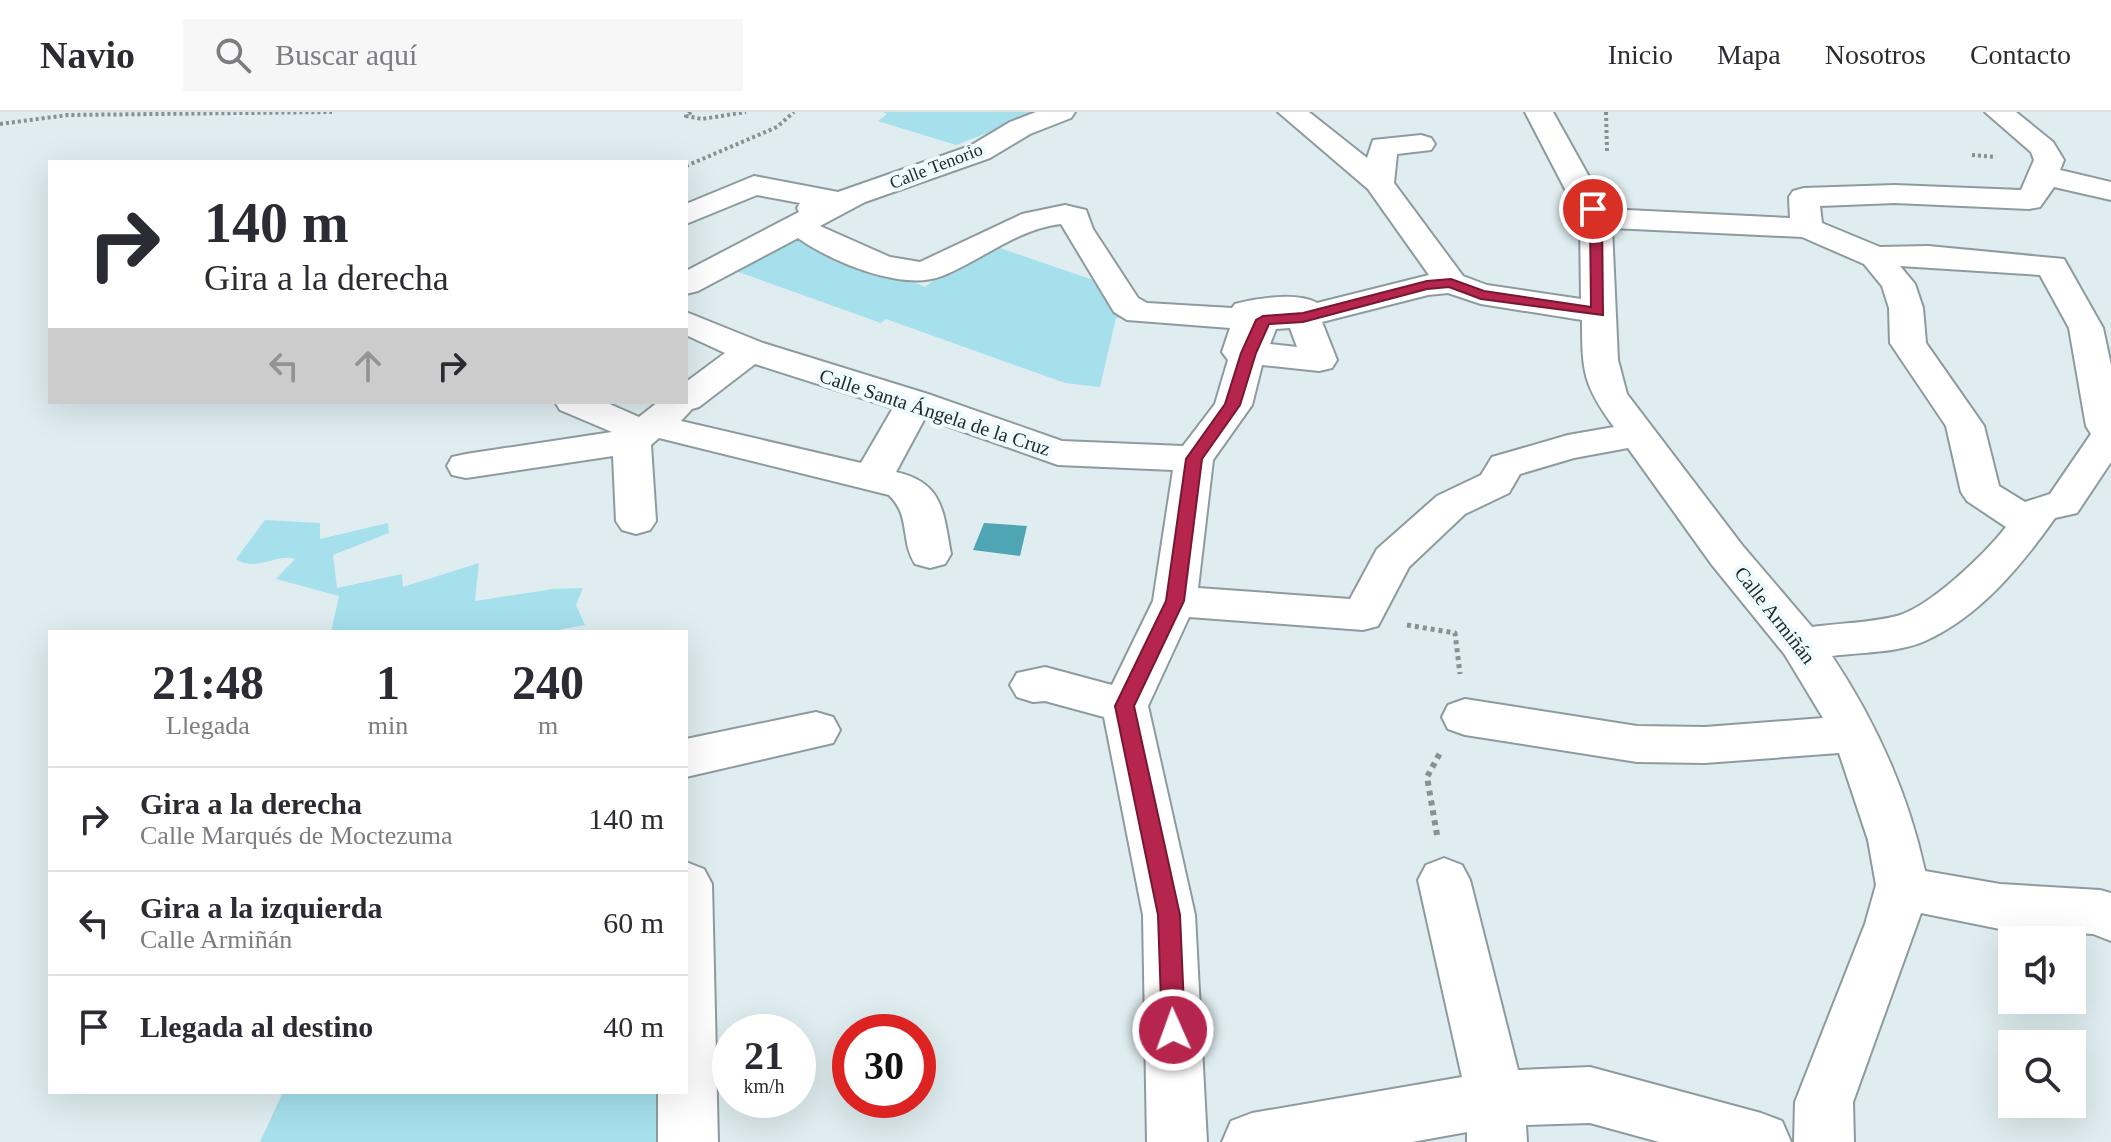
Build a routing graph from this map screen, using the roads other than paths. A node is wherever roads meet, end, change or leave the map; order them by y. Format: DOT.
graph roads {
  1 [pos="1061,112"];
  2 [pos="1292,112"];
  3 [pos="1539,112"];
  4 [pos="1999,112"];
  5 [pos="1421,144"];
  6 [pos="2043,175"];
  7 [pos="1379,183"];
  8 [pos="2111,191"];
  9 [pos="688,214"];
  10 [pos="1596,218"];
  11 [pos="1807,228"];
  12 [pos="810,233"];
  13 [pos="1875,257"];
  14 [pos="688,273"];
  15 [pos="688,283"];
  16 [pos="1459,286"];
  17 [pos="1589,311"];
  18 [pos="688,323"];
  19 [pos="1253,331"];
  20 [pos="750,351"];
  21 [pos="688,398"];
  22 [pos="915,402"];
  23 [pos="577,404"];
  24 [pos="680,404"];
  25 [pos="2108,432"];
  26 [pos="642,433"];
  27 [pos="1636,435"];
  28 [pos="1194,459"];
  29 [pos="466,466"];
  30 [pos="873,477"];
  31 [pos="636,521"];
  32 [pos="2029,523"];
  33 [pos="930,554"];
  34 [pos="1175,601"];
  35 [pos="1801,644"];
  36 [pos="1033,685"];
  37 [pos="1125,706"];
  38 [pos="1465,717"];
  39 [pos="816,730"];
  40 [pos="1855,734"];
  41 [pos="688,758"];
  42 [pos="1444,880"];
  43 [pos="1902,885"];
  44 [pos="2111,918"];
  45 [pos="688,1094"];
  46 [pos="1496,1120"];
  47 [pos="688,1142"];
  48 [pos="1177,1142"];
  49 [pos="1252,1142"];
  50 [pos="1761,1142"];
  51 [pos="1824,1142"];
  1 -- 15 [label="street, Calle Tenorio"];
  2 -- 7 [label="street"];
  3 -- 10 [label="street, Calle Armiñán"];
  4 -- 6 [label="street"];
  5 -- 7 [label="street"];
  6 -- 8 [label="street"];
  6 -- 11 [label="street"];
  7 -- 16 [label="street"];
  9 -- 14 [label="street"];
  10 -- 11 [label="street"];
  10 -- 17 [label="street, Calle Armiñán"];
  11 -- 13 [label="street"];
  12 -- 19 [label="street"];
  13 -- 25 [label="street"];
  13 -- 32 [label="street"];
  16 -- 17 [label="street"];
  16 -- 17 [label="street"];
  16 -- 19 [label="street"];
  17 -- 27 [label="street, Calle Armiñán"];
  18 -- 20 [label="street, Calle Santa Ángela de la Cruz"];
  19 -- 28 [label="street"];
  20 -- 21 [label="street"];
  20 -- 22 [label="street, Calle Santa Ángela de la Cruz"];
  22 -- 28 [label="street, Calle Santa Ángela de la Cruz"];
  22 -- 30 [label="street"];
  23 -- 26 [label="street"];
  24 -- 26 [label="street"];
  25 -- 32 [label="street"];
  26 -- 29 [label="street"];
  26 -- 30 [label="street"];
  26 -- 31 [label="street"];
  27 -- 34 [label="street"];
  27 -- 35 [label="street, Calle Armiñán"];
  28 -- 34 [label="street"];
  30 -- 33 [label="street"];
  32 -- 35 [label="street"];
  34 -- 37 [label="street"];
  35 -- 40 [label="street, Calle Armiñán"];
  36 -- 37 [label="street"];
  37 -- 48 [label="street"];
  38 -- 40 [label="street"];
  39 -- 41 [label="street"];
  40 -- 43 [label="street, Calle Armiñán"];
  42 -- 46 [label="street"];
  43 -- 44 [label="street"];
  43 -- 51 [label="street, Calle Armiñán"];
  45 -- 47 [label="street"];
  46 -- 49 [label="street"];
  46 -- 50 [label="street"];
}
